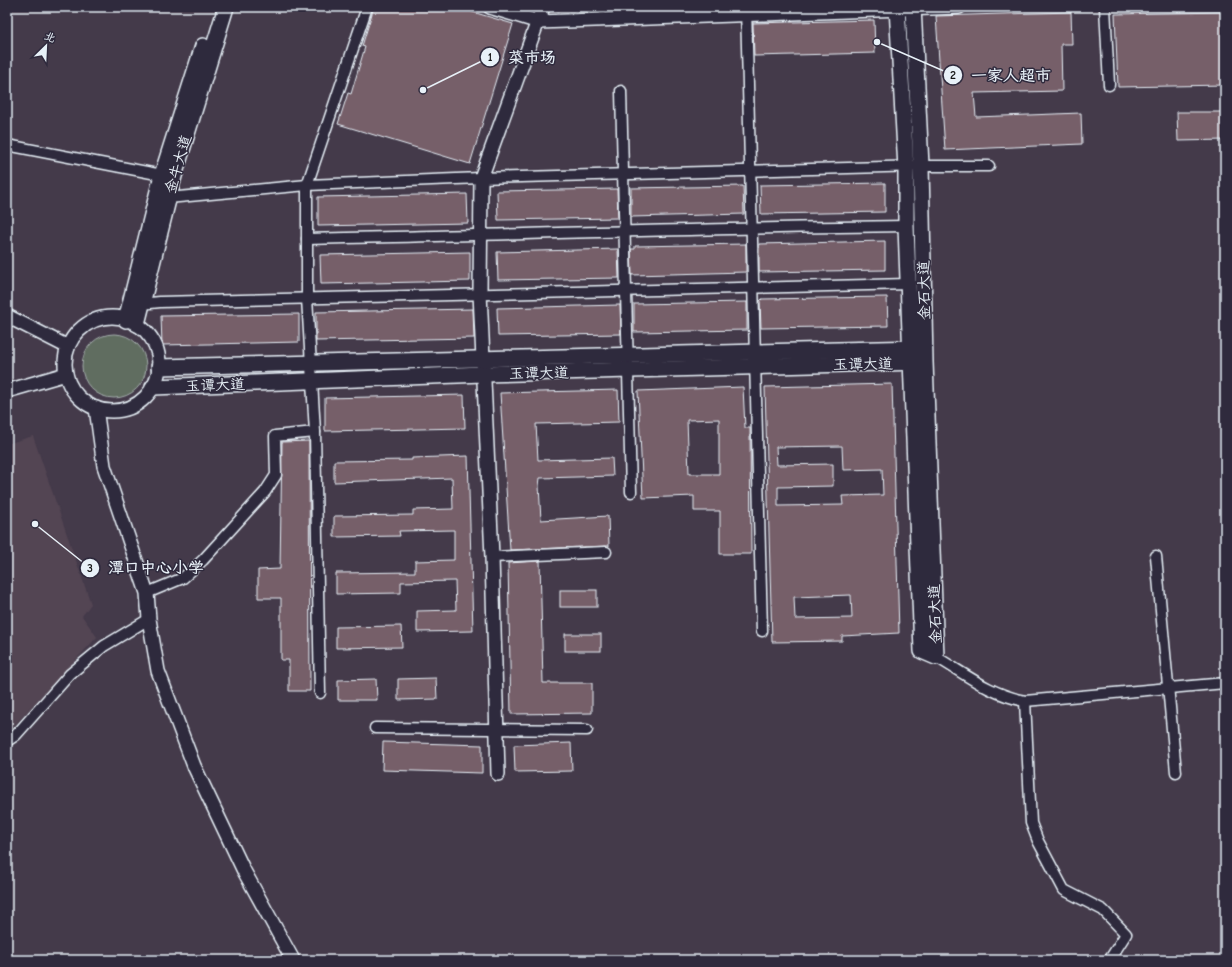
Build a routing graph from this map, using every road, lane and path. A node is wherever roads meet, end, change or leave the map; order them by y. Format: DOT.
graph roads {
  1 [pos="215,7"];
  2 [pos="226,7"];
  3 [pos="367,7"];
  4 [pos="490,7"];
  5 [pos="544,7"];
  6 [pos="746,7"];
  7 [pos="959,7"];
  8 [pos="1105,7"];
  9 [pos="897,8"];
  10 [pos="913,8"];
  11 [pos="539,22"];
  12 [pos="1108,85"];
  13 [pos="621,91"];
  14 [pos="7,145"];
  15 [pos="989,166"];
  16 [pos="914,167"];
  17 [pos="750,170"];
  18 [pos="623,174"];
  19 [pos="162,175"];
  20 [pos="481,178"];
  21 [pos="307,185"];
  22 [pos="168,198"];
  23 [pos="906,226"];
  24 [pos="752,228"];
  25 [pos="624,230"];
  26 [pos="480,236"];
  27 [pos="307,239"];
  28 [pos="908,284"];
  29 [pos="753,287"];
  30 [pos="626,291"];
  31 [pos="480,293"];
  32 [pos="307,298"];
  33 [pos="142,304"];
  34 [pos="7,316"];
  35 [pos="131,322"];
  36 [pos="68,347"];
  37 [pos="918,356"];
  38 [pos="482,358"];
  39 [pos="755,359"];
  40 [pos="311,363"];
  41 [pos="627,363"];
  42 [pos="159,367"];
  43 [pos="66,374"];
  44 [pos="483,374"];
  45 [pos="312,381"];
  46 [pos="153,387"];
  47 [pos="7,391"];
  48 [pos="96,408"];
  49 [pos="315,432"];
  50 [pos="631,492"];
  51 [pos="606,552"];
  52 [pos="1156,556"];
  53 [pos="492,557"];
  54 [pos="147,593"];
  55 [pos="149,619"];
  56 [pos="762,631"];
  57 [pos="936,657"];
  58 [pos="1225,683"];
  59 [pos="1168,687"];
  60 [pos="320,694"];
  61 [pos="1026,701"];
  62 [pos="375,728"];
  63 [pos="497,729"];
  64 [pos="587,730"];
  65 [pos="7,741"];
  66 [pos="1176,772"];
  67 [pos="498,774"];
  68 [pos="292,960"];
  69 [pos="1111,960"];
  1 -- 19 [label="main road, 金牛大道"];
  2 -- 22 [label="main road, 金牛大道"];
  3 -- 21 [label="street"];
  4 -- 11 [label="street"];
  5 -- 11 [label="street"];
  6 -- 17 [label="street"];
  7 -- 10 [label="street"];
  8 -- 12 [label="street"];
  9 -- 10 [label="street"];
  9 -- 11 [label="street"];
  9 -- 16 [label="main road, 金石大道"];
  10 -- 16 [label="main road, 金石大道"];
  11 -- 20 [label="street"];
  13 -- 18 [label="street"];
  14 -- 19 [label="street"];
  15 -- 16 [label="street"];
  16 -- 17 [label="street"];
  16 -- 23 [label="main road, 金石大道"];
  16 -- 37 [label="main road, 金石大道"];
  17 -- 18 [label="street"];
  17 -- 24 [label="street"];
  18 -- 20 [label="street"];
  18 -- 25 [label="street"];
  19 -- 35 [label="main road, 金牛大道"];
  20 -- 21 [label="street"];
  20 -- 26 [label="street"];
  21 -- 22 [label="street"];
  21 -- 27 [label="street"];
  22 -- 33 [label="main road, 金牛大道"];
  23 -- 24 [label="street"];
  23 -- 28 [label="main road, 金石大道"];
  24 -- 25 [label="street"];
  24 -- 29 [label="street"];
  25 -- 26 [label="street"];
  25 -- 30 [label="street"];
  26 -- 27 [label="street"];
  26 -- 31 [label="street"];
  27 -- 32 [label="street"];
  28 -- 29 [label="street"];
  28 -- 37 [label="main road, 金石大道"];
  29 -- 30 [label="street"];
  29 -- 39 [label="street"];
  30 -- 31 [label="street"];
  30 -- 41 [label="street"];
  31 -- 32 [label="street"];
  31 -- 38 [label="street"];
  32 -- 33 [label="street"];
  32 -- 40 [label="street"];
  33 -- 35 [label="main road, 金牛大道"];
  34 -- 36 [label="street"];
  35 -- 36 [label="street"];
  35 -- 42 [label="street"];
  36 -- 43 [label="street"];
  37 -- 39 [label="main road, 玉谭大道"];
  37 -- 57 [label="main road, 金石大道"];
  38 -- 40 [label="main road, 玉谭大道"];
  38 -- 41 [label="main road, 玉谭大道"];
  38 -- 44 [label="street"];
  39 -- 41 [label="main road, 玉谭大道"];
  39 -- 56 [label="street"];
  40 -- 42 [label="main road, 玉谭大道"];
  40 -- 45 [label="street"];
  41 -- 44 [label="main road, 玉谭大道"];
  41 -- 50 [label="street"];
  42 -- 46 [label="street"];
  43 -- 47 [label="street"];
  43 -- 48 [label="street"];
  44 -- 45 [label="main road, 玉谭大道"];
  44 -- 53 [label="street"];
  45 -- 46 [label="main road, 玉谭大道"];
  45 -- 49 [label="street"];
  46 -- 48 [label="street"];
  48 -- 54 [label="street"];
  49 -- 54 [label="street"];
  49 -- 60 [label="street"];
  51 -- 53 [label="street"];
  52 -- 59 [label="street"];
  53 -- 63 [label="street"];
  54 -- 55 [label="street"];
  55 -- 65 [label="street"];
  55 -- 68 [label="street"];
  57 -- 61 [label="street"];
  58 -- 59 [label="street"];
  59 -- 61 [label="street"];
  59 -- 66 [label="street"];
  61 -- 69 [label="street"];
  62 -- 63 [label="street"];
  63 -- 64 [label="street"];
  63 -- 67 [label="street"];
}
